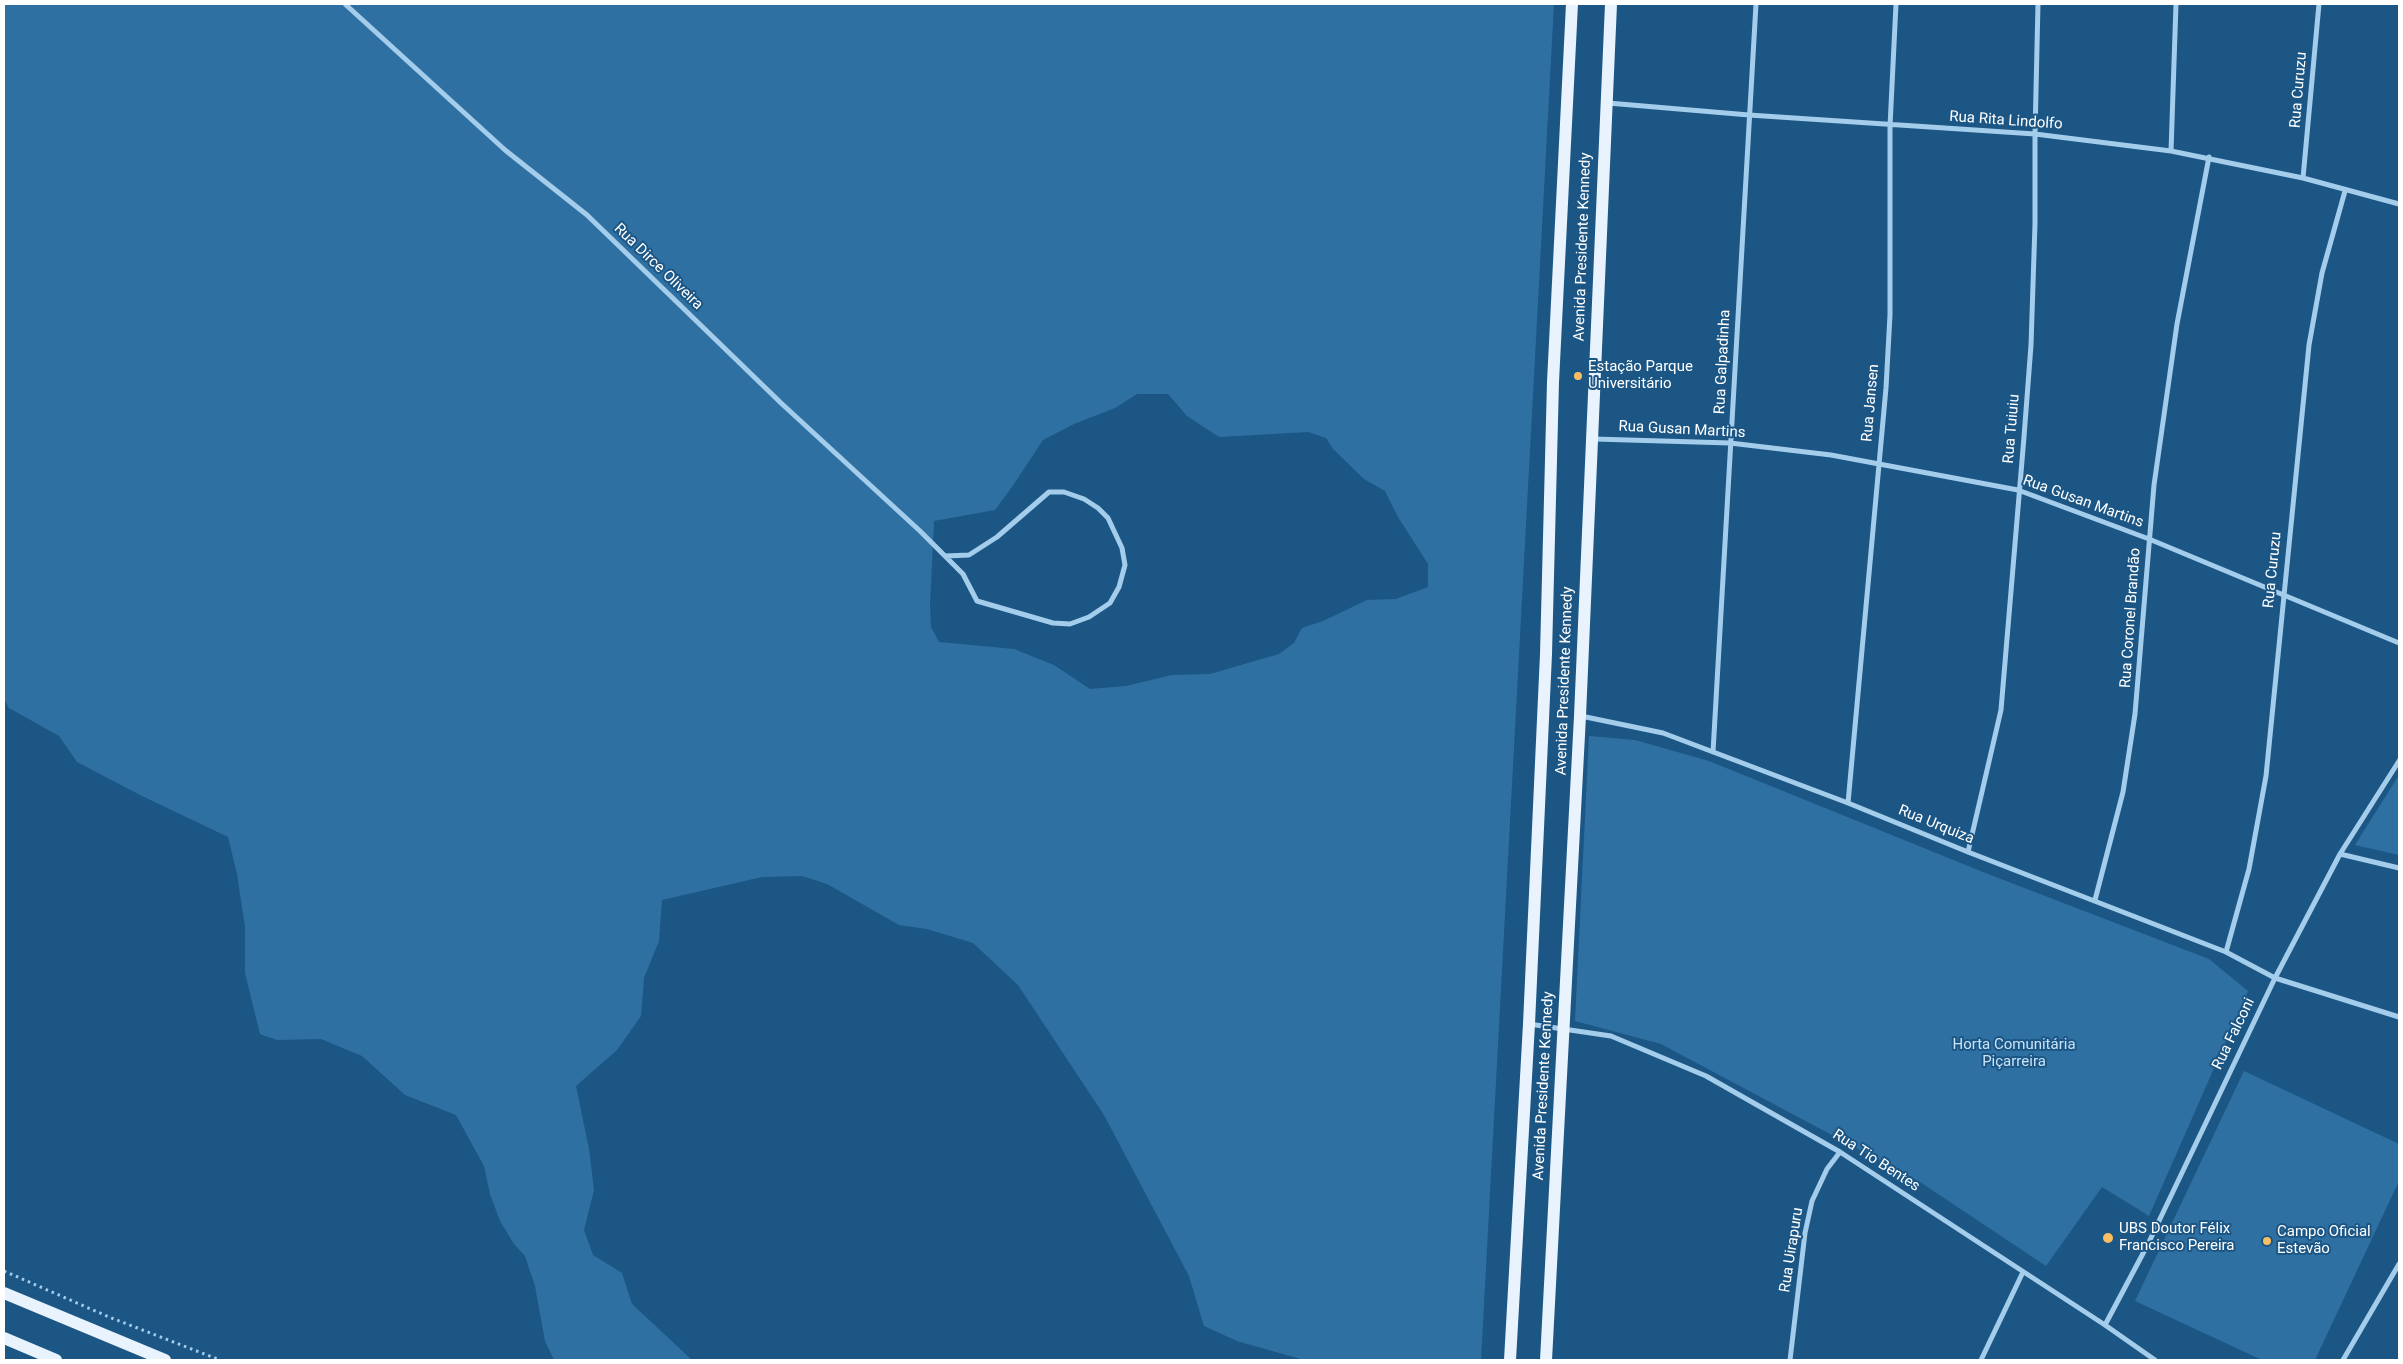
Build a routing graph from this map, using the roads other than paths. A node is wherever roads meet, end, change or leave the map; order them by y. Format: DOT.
graph roads {
  1 [pos="345,4"];
  2 [pos="1572,4"];
  3 [pos="1611,4"];
  4 [pos="1756,4"];
  5 [pos="1896,4"];
  6 [pos="2038,4"];
  7 [pos="2176,4"];
  8 [pos="2319,4"];
  9 [pos="1605,103"];
  10 [pos="1749,115"];
  11 [pos="1890,126"];
  12 [pos="2035,134"];
  13 [pos="2171,151"];
  14 [pos="2208,158"];
  15 [pos="2303,178"];
  16 [pos="2346,192"];
  17 [pos="2399,204"];
  18 [pos="1591,439"];
  19 [pos="1730,443"];
  20 [pos="1878,463"];
  21 [pos="2018,490"];
  22 [pos="2149,539"];
  23 [pos="945,556"];
  24 [pos="2284,596"];
  25 [pos="2399,643"];
  26 [pos="1580,716"];
  27 [pos="1713,752"];
  28 [pos="2399,761"];
  29 [pos="1848,802"];
  30 [pos="1968,852"];
  31 [pos="2340,854"];
  32 [pos="2399,868"];
  33 [pos="2095,900"];
  34 [pos="2226,952"];
  35 [pos="2275,978"];
  36 [pos="2399,1017"];
  37 [pos="1529,1024"];
  38 [pos="1563,1029"];
  39 [pos="1840,1152"];
  40 [pos="2399,1264"];
  41 [pos="2023,1272"];
  42 [pos="4,1293"];
  43 [pos="2105,1325"];
  44 [pos="4,1338"];
  45 [pos="56,1360"];
  46 [pos="165,1360"];
  47 [pos="1510,1360"];
  48 [pos="1546,1360"];
  49 [pos="1790,1360"];
  50 [pos="1981,1360"];
  51 [pos="2154,1360"];
  52 [pos="2343,1360"];
  1 -- 23 [label="street, Rua Dirce Oliveira"];
  2 -- 37 [label="main road, Avenida Presidente Kennedy"];
  3 -- 9 [label="main road, Avenida Presidente Kennedy"];
  4 -- 10 [label="street, Rua Galpadinha"];
  5 -- 11 [label="street, Rua Jansen"];
  6 -- 12 [label="street, Rua Tuiuiu"];
  7 -- 13 [label="street"];
  8 -- 15 [label="street, Rua Curuzu"];
  9 -- 10 [label="street, Rua Rita Lindolfo"];
  9 -- 18 [label="main road, Avenida Presidente Kennedy"];
  10 -- 11 [label="street, Rua Rita Lindolfo"];
  10 -- 19 [label="street, Rua Galpadinha"];
  11 -- 12 [label="street, Rua Rita Lindolfo"];
  11 -- 20 [label="street, Rua Jansen"];
  12 -- 13 [label="street, Rua Rita Lindolfo"];
  12 -- 21 [label="street, Rua Tuiuiu"];
  13 -- 14 [label="street, Rua Rita Lindolfo"];
  14 -- 15 [label="street, Rua Rita Lindolfo"];
  14 -- 22 [label="street, Rua Coronel Brandão"];
  15 -- 16 [label="street, Rua Rita Lindolfo"];
  16 -- 17 [label="street, Rua Rita Lindolfo"];
  16 -- 24 [label="street, Rua Curuzu"];
  18 -- 19 [label="street, Rua Gusan Martins"];
  18 -- 26 [label="main road, Avenida Presidente Kennedy"];
  19 -- 20 [label="street, Rua Gusan Martins"];
  19 -- 27 [label="street, Rua Galpadinha"];
  20 -- 21 [label="street, Rua Gusan Martins"];
  20 -- 29 [label="street, Rua Jansen"];
  21 -- 22 [label="street, Rua Gusan Martins"];
  21 -- 30 [label="street, Rua Tuiuiu"];
  22 -- 24 [label="street, Rua Gusan Martins"];
  22 -- 33 [label="street, Rua Coronel Brandão"];
  23 -- 23 [label="street, Rua Dirce Oliveira"];
  24 -- 25 [label="street, Rua Gusan Martins"];
  24 -- 34 [label="street, Rua Curuzu"];
  26 -- 27 [label="street, Rua Urquiza"];
  26 -- 38 [label="main road, Avenida Presidente Kennedy"];
  27 -- 29 [label="street, Rua Urquiza"];
  28 -- 31 [label="street, Rua Falconi"];
  29 -- 30 [label="street, Rua Urquiza"];
  30 -- 33 [label="street, Rua Urquiza"];
  31 -- 32 [label="street"];
  31 -- 35 [label="street, Rua Falconi"];
  33 -- 34 [label="street, Rua Urquiza"];
  34 -- 35 [label="street, Rua Urquiza"];
  35 -- 36 [label="street, Rua Urquiza"];
  35 -- 43 [label="street, Rua Falconi"];
  37 -- 38 [label="street, Rua Tio Bentes"];
  37 -- 47 [label="main road, Avenida Presidente Kennedy"];
  38 -- 39 [label="street, Rua Tio Bentes"];
  38 -- 48 [label="main road, Avenida Presidente Kennedy"];
  39 -- 41 [label="street, Rua Tio Bentes"];
  39 -- 49 [label="street, Rua Uirapuru"];
  40 -- 52 [label="street"];
  41 -- 43 [label="street, Rua Tio Bentes"];
  41 -- 50 [label="street"];
  42 -- 46 [label="main road"];
  43 -- 51 [label="street, Rua Tio Bentes"];
  44 -- 45 [label="main road"];
}
